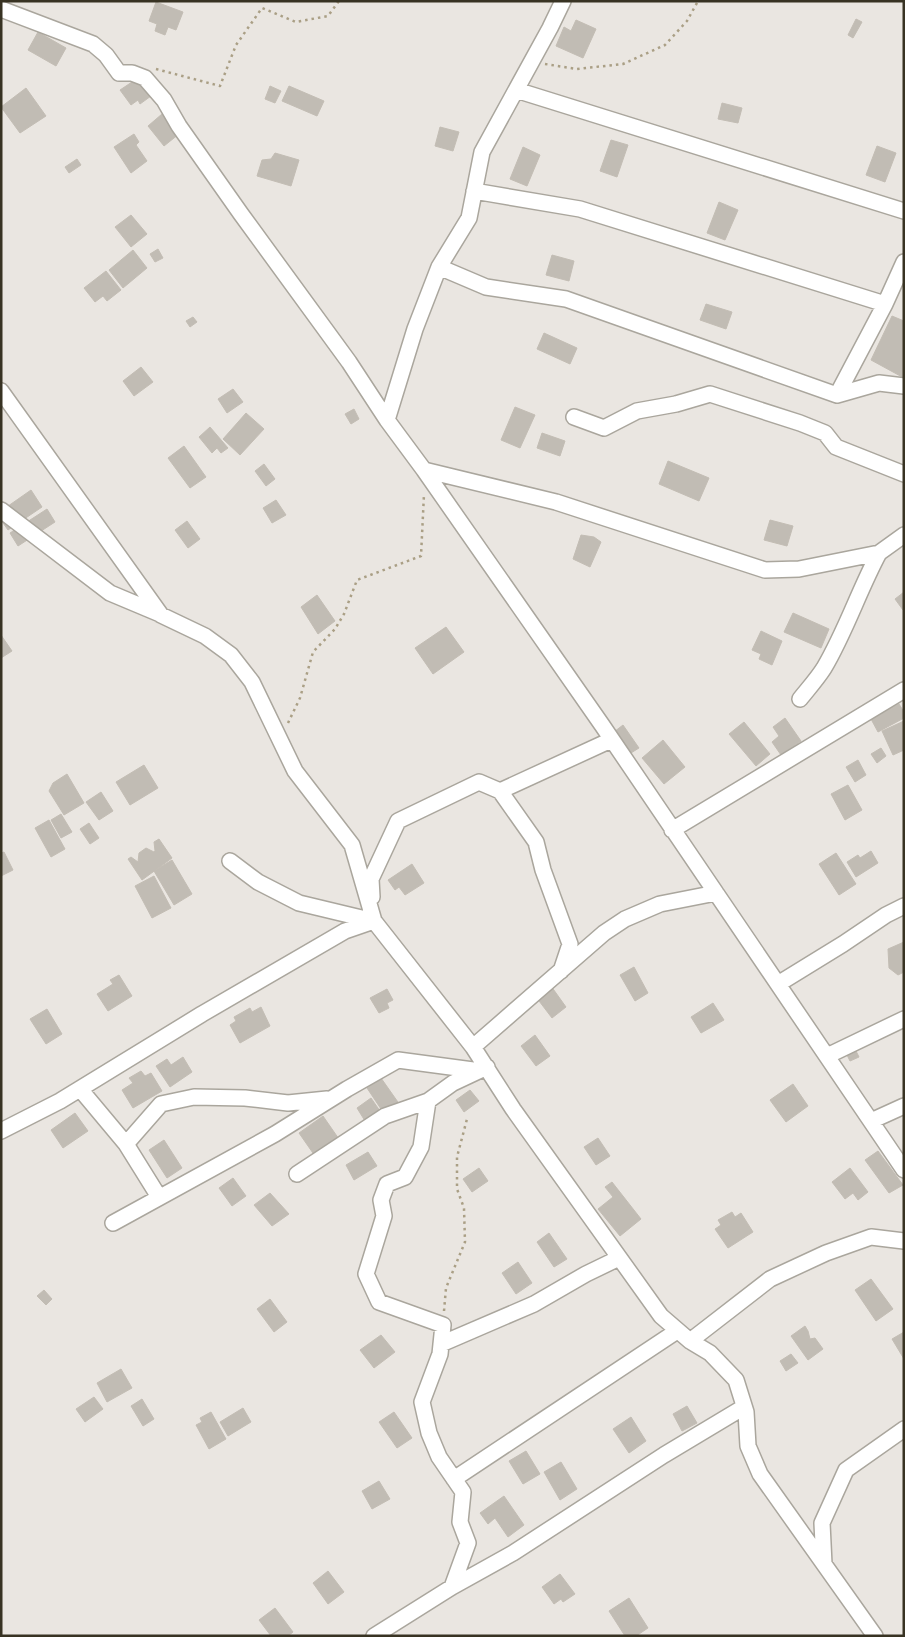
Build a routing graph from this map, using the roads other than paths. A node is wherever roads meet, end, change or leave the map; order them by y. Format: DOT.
graph roads {
  1 [pos="563,1"];
  2 [pos="1,9"];
  3 [pos="516,90"];
  4 [pos="474,191"];
  5 [pos="904,211"];
  6 [pos="904,262"];
  7 [pos="438,267"];
  8 [pos="885,304"];
  9 [pos="904,386"];
  10 [pos="1,391"];
  11 [pos="837,395"];
  12 [pos="574,417"];
  13 [pos="387,420"];
  14 [pos="424,470"];
  15 [pos="904,474"];
  16 [pos="1,510"];
  17 [pos="904,534"];
  18 [pos="879,553"];
  19 [pos="161,615"];
  20 [pos="904,690"];
  21 [pos="800,699"];
  22 [pos="612,740"];
  23 [pos="500,791"];
  24 [pos="672,830"];
  25 [pos="230,861"];
  26 [pos="716,893"];
  27 [pos="904,906"];
  28 [pos="374,921"];
  29 [pos="560,972"];
  30 [pos="778,984"];
  31 [pos="904,1019"];
  32 [pos="474,1047"];
  33 [pos="827,1056"];
  34 [pos="487,1067"];
  35 [pos="80,1089"];
  36 [pos="331,1099"];
  37 [pos="428,1101"];
  38 [pos="904,1106"];
  39 [pos="871,1121"];
  40 [pos="1,1131"];
  41 [pos="126,1144"];
  42 [pos="904,1170"];
  43 [pos="297,1174"];
  44 [pos="159,1197"];
  45 [pos="113,1223"];
  46 [pos="904,1241"];
  47 [pos="619,1258"];
  48 [pos="677,1330"];
  49 [pos="690,1341"];
  50 [pos="441,1344"];
  51 [pos="744,1407"];
  52 [pos="904,1429"];
  53 [pos="454,1479"];
  54 [pos="824,1564"];
  55 [pos="452,1587"];
  56 [pos="374,1636"];
  57 [pos="875,1636"];
  1 -- 3 [label="street"];
  2 -- 13 [label="street"];
  3 -- 4 [label="street"];
  3 -- 5 [label="street"];
  4 -- 7 [label="street"];
  4 -- 8 [label="street"];
  6 -- 8 [label="street"];
  7 -- 11 [label="street"];
  7 -- 13 [label="street"];
  8 -- 11 [label="street"];
  9 -- 11 [label="street"];
  10 -- 19 [label="street"];
  12 -- 15 [label="street"];
  13 -- 14 [label="street"];
  14 -- 18 [label="street"];
  14 -- 22 [label="street"];
  16 -- 19 [label="street"];
  17 -- 18 [label="street"];
  18 -- 21 [label="street"];
  19 -- 28 [label="street"];
  20 -- 24 [label="street"];
  22 -- 23 [label="street"];
  22 -- 24 [label="street"];
  23 -- 28 [label="street"];
  23 -- 29 [label="street"];
  24 -- 26 [label="street"];
  25 -- 28 [label="street"];
  26 -- 29 [label="street"];
  26 -- 30 [label="street"];
  27 -- 30 [label="street"];
  28 -- 32 [label="street"];
  28 -- 35 [label="street"];
  29 -- 32 [label="street"];
  30 -- 33 [label="street"];
  31 -- 33 [label="street"];
  32 -- 34 [label="street"];
  33 -- 39 [label="street"];
  34 -- 36 [label="street"];
  34 -- 37 [label="street"];
  34 -- 47 [label="street"];
  35 -- 40 [label="street"];
  35 -- 41 [label="street"];
  36 -- 41 [label="street"];
  36 -- 44 [label="street"];
  37 -- 43 [label="street"];
  37 -- 50 [label="street"];
  38 -- 39 [label="street"];
  39 -- 42 [label="street"];
  41 -- 44 [label="street"];
  44 -- 45 [label="street"];
  46 -- 49 [label="street"];
  47 -- 48 [label="street"];
  47 -- 50 [label="street"];
  48 -- 49 [label="street"];
  48 -- 53 [label="street"];
  49 -- 51 [label="street"];
  50 -- 53 [label="street"];
  51 -- 54 [label="street"];
  51 -- 55 [label="street"];
  52 -- 54 [label="street"];
  53 -- 55 [label="street"];
  54 -- 57 [label="street"];
  55 -- 56 [label="street"];
}
